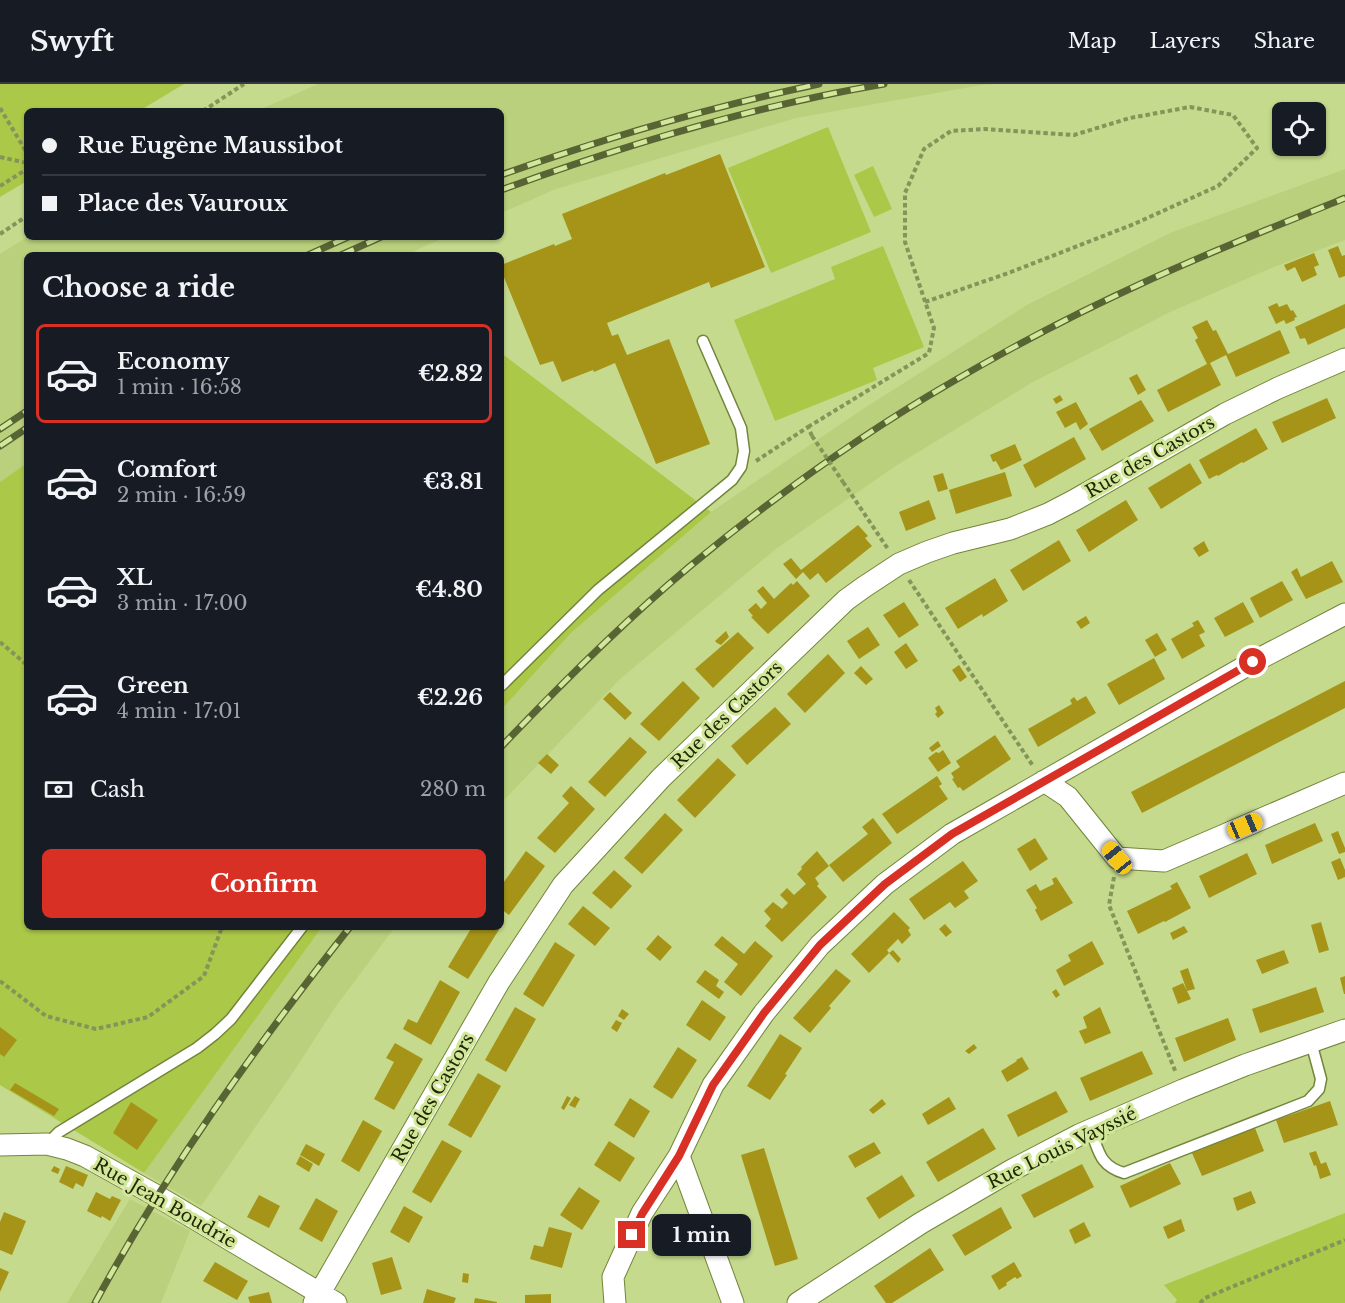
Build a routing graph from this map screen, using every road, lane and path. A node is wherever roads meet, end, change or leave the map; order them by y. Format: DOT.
graph roads {
  1 [pos="244,84"];
  2 [pos="0,108"];
  3 [pos="208,108"];
  4 [pos="24,148"];
  5 [pos="0,157"];
  6 [pos="24,162"];
  7 [pos="24,171"];
  8 [pos="0,186"];
  9 [pos="24,218"];
  10 [pos="0,234"];
  11 [pos="926,302"];
  12 [pos="703,341"];
  13 [pos="1345,358"];
  14 [pos="808,427"];
  15 [pos="741,467"];
  16 [pos="899,564"];
  17 [pos="1345,614"];
  18 [pos="0,642"];
  19 [pos="24,662"];
  20 [pos="504,683"];
  21 [pos="1044,781"];
  22 [pos="1345,783"];
  23 [pos="1117,858"];
  24 [pos="221,930"];
  25 [pos="300,930"];
  26 [pos="0,981"];
  27 [pos="1345,1030"];
  28 [pos="1311,1042"];
  29 [pos="1183,1090"];
  30 [pos="1090,1131"];
  31 [pos="47,1144"];
  32 [pos="0,1145"];
  33 [pos="679,1156"];
  34 [pos="1345,1240"];
  35 [pos="324,1300"];
  36 [pos="615,1303"];
  37 [pos="733,1303"];
  38 [pos="798,1303"];
  39 [pos="1200,1303"];
  1 -- 3 [label="path"];
  2 -- 4 [label="path"];
  5 -- 6 [label="path"];
  7 -- 8 [label="path"];
  9 -- 10 [label="path"];
  11 -- 11 [label="path"];
  11 -- 14 [label="path"];
  12 -- 15 [label="lane"];
  13 -- 16 [label="street, Rue des Castors"];
  14 -- 15 [label="path"];
  14 -- 16 [label="path, bridge"];
  15 -- 20 [label="lane"];
  16 -- 21 [label="path"];
  16 -- 35 [label="street, Rue des Castors"];
  17 -- 21 [label="street"];
  18 -- 19 [label="path"];
  21 -- 23 [label="street"];
  21 -- 33 [label="street"];
  22 -- 23 [label="street"];
  23 -- 29 [label="path"];
  24 -- 26 [label="path"];
  25 -- 31 [label="lane"];
  27 -- 28 [label="street, Rue Louis Vayssié"];
  28 -- 29 [label="street, Rue Louis Vayssié"];
  28 -- 30 [label="lane"];
  29 -- 30 [label="street, Rue Louis Vayssié"];
  30 -- 38 [label="street, Rue Louis Vayssié"];
  31 -- 32 [label="street, Rue Jean Boudrie"];
  31 -- 35 [label="street, Rue Jean Boudrie"];
  33 -- 36 [label="street"];
  33 -- 37 [label="street"];
  34 -- 39 [label="path"];
}
